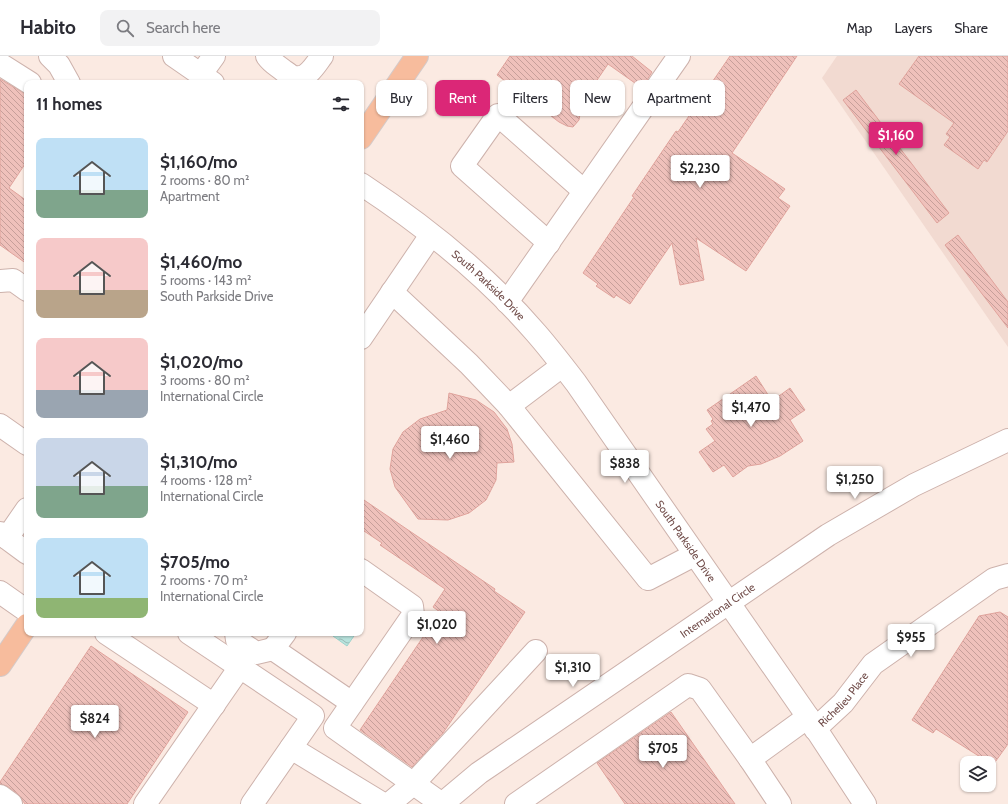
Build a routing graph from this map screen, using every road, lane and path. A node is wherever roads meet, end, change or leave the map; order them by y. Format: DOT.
graph roads {
  1 [pos="50,56"];
  2 [pos="174,56"];
  3 [pos="214,56"];
  4 [pos="268,56"];
  5 [pos="322,56"];
  6 [pos="417,56"];
  7 [pos="679,56"];
  8 [pos="0,64"];
  9 [pos="25,80"];
  10 [pos="67,80"];
  11 [pos="209,80"];
  12 [pos="364,134"];
  13 [pos="364,186"];
  14 [pos="584,191"];
  15 [pos="431,234"];
  16 [pos="549,243"];
  17 [pos="0,281"];
  18 [pos="24,288"];
  19 [pos="392,292"];
  20 [pos="507,302"];
  21 [pos="364,334"];
  22 [pos="562,366"];
  23 [pos="509,406"];
  24 [pos="0,424"];
  25 [pos="1008,440"];
  26 [pos="24,442"];
  27 [pos="24,512"];
  28 [pos="3,536"];
  29 [pos="24,551"];
  30 [pos="694,555"];
  31 [pos="364,572"];
  32 [pos="1008,575"];
  33 [pos="0,592"];
  34 [pos="728,604"];
  35 [pos="24,609"];
  36 [pos="24,629"];
  37 [pos="110,636"];
  38 [pos="194,636"];
  39 [pos="236,636"];
  40 [pos="279,641"];
  41 [pos="536,651"];
  42 [pos="0,665"];
  43 [pos="240,667"];
  44 [pos="352,703"];
  45 [pos="214,705"];
  46 [pos="811,723"];
  47 [pos="291,748"];
  48 [pos="750,759"];
  49 [pos="413,784"];
  50 [pos="0,796"];
  51 [pos="11,804"];
  52 [pos="145,804"];
  53 [pos="252,804"];
  54 [pos="383,804"];
  55 [pos="389,804"];
  56 [pos="442,804"];
  57 [pos="516,804"];
  58 [pos="780,804"];
  59 [pos="865,804"];
  1 -- 10 [label="street"];
  2 -- 11 [label="street"];
  3 -- 11 [label="street"];
  4 -- 5 [label="street"];
  6 -- 12 [label="main road"];
  7 -- 14 [label="street"];
  8 -- 9 [label="street"];
  13 -- 15 [label="street, South Parkside Drive"];
  14 -- 16 [label="street"];
  14 -- 16 [label="street"];
  15 -- 19 [label="street"];
  15 -- 20 [label="street, South Parkside Drive"];
  16 -- 20 [label="street"];
  17 -- 18 [label="street"];
  19 -- 21 [label="street"];
  19 -- 23 [label="street"];
  20 -- 22 [label="street, South Parkside Drive"];
  22 -- 23 [label="street"];
  22 -- 30 [label="street, South Parkside Drive"];
  23 -- 30 [label="street"];
  24 -- 26 [label="street"];
  25 -- 34 [label="street, International Circle"];
  27 -- 28 [label="street"];
  28 -- 29 [label="street"];
  30 -- 34 [label="street, South Parkside Drive"];
  31 -- 44 [label="street"];
  32 -- 46 [label="street, Richelieu Place"];
  33 -- 35 [label="street"];
  34 -- 46 [label="street, South Parkside Drive"];
  34 -- 56 [label="street, International Circle"];
  36 -- 42 [label="main road"];
  37 -- 45 [label="street"];
  38 -- 43 [label="street"];
  39 -- 40 [label="street"];
  40 -- 44 [label="street"];
  41 -- 49 [label="street"];
  43 -- 45 [label="street"];
  43 -- 47 [label="street"];
  44 -- 49 [label="street"];
  45 -- 52 [label="street"];
  46 -- 48 [label="street, Richelieu Place"];
  46 -- 59 [label="street, South Parkside Drive"];
  47 -- 53 [label="street"];
  47 -- 54 [label="street"];
  48 -- 57 [label="street"];
  48 -- 58 [label="street"];
  49 -- 55 [label="street"];
  49 -- 56 [label="street"];
  50 -- 51 [label="street"];
}
